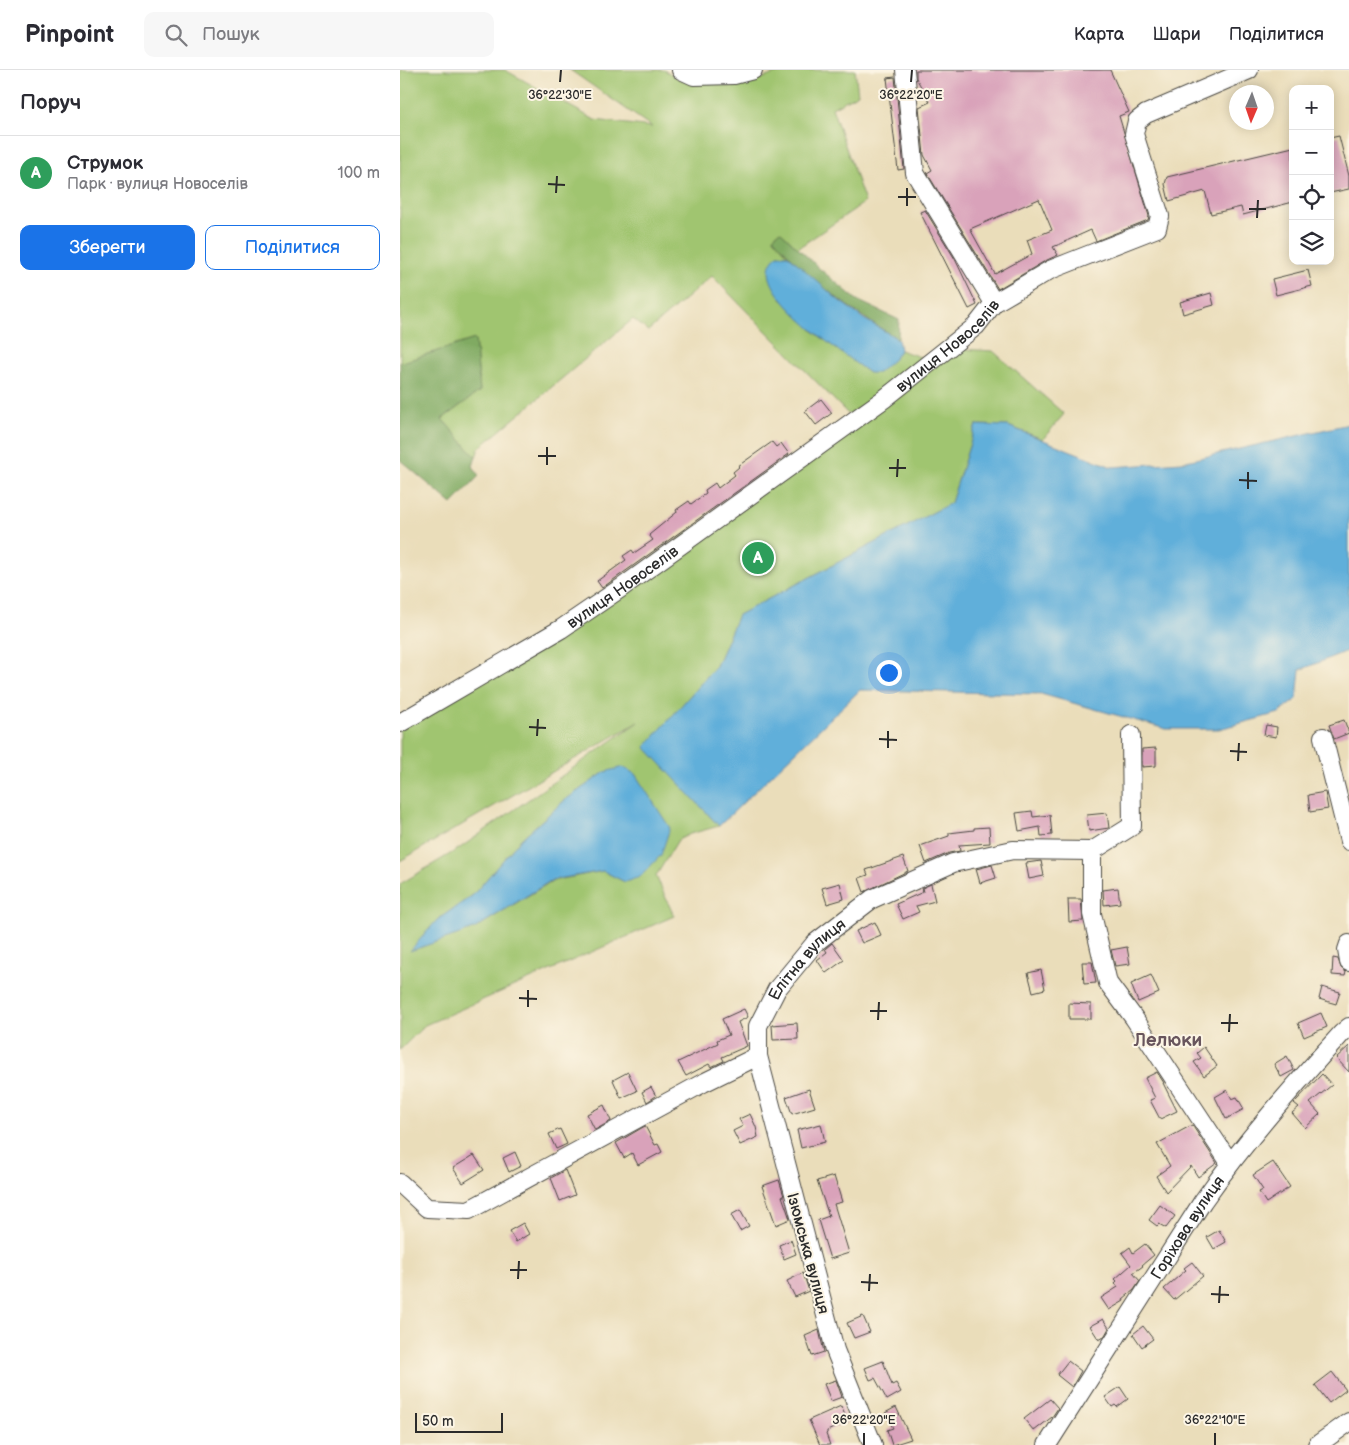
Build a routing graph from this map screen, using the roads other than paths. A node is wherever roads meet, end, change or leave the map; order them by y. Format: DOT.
graph roads {
  1 [pos="681,70"];
  2 [pos="753,70"];
  3 [pos="905,70"];
  4 [pos="1249,70"];
  5 [pos="994,303"];
  6 [pos="400,723"];
  7 [pos="1131,735"];
  8 [pos="1323,737"];
  9 [pos="1349,841"];
  10 [pos="1092,851"];
  11 [pos="1349,944"];
  12 [pos="1349,962"];
  13 [pos="1349,1027"];
  14 [pos="758,1056"];
  15 [pos="1230,1163"];
  16 [pos="400,1183"];
  17 [pos="1349,1422"];
  18 [pos="873,1445"];
  19 [pos="1047,1445"];
  20 [pos="1317,1445"];
  1 -- 2 [label="street"];
  3 -- 5 [label="street"];
  4 -- 5 [label="street, вулиця Новоселів"];
  5 -- 6 [label="street, вулиця Новоселів"];
  7 -- 10 [label="street"];
  8 -- 9 [label="street"];
  10 -- 14 [label="street, Елітна вулиця"];
  10 -- 15 [label="street"];
  11 -- 12 [label="street"];
  13 -- 15 [label="street, Горіхова вулиця"];
  14 -- 16 [label="street"];
  14 -- 18 [label="street, Ізюмська вулиця"];
  15 -- 19 [label="street, Горіхова вулиця"];
  17 -- 20 [label="street"];
}
